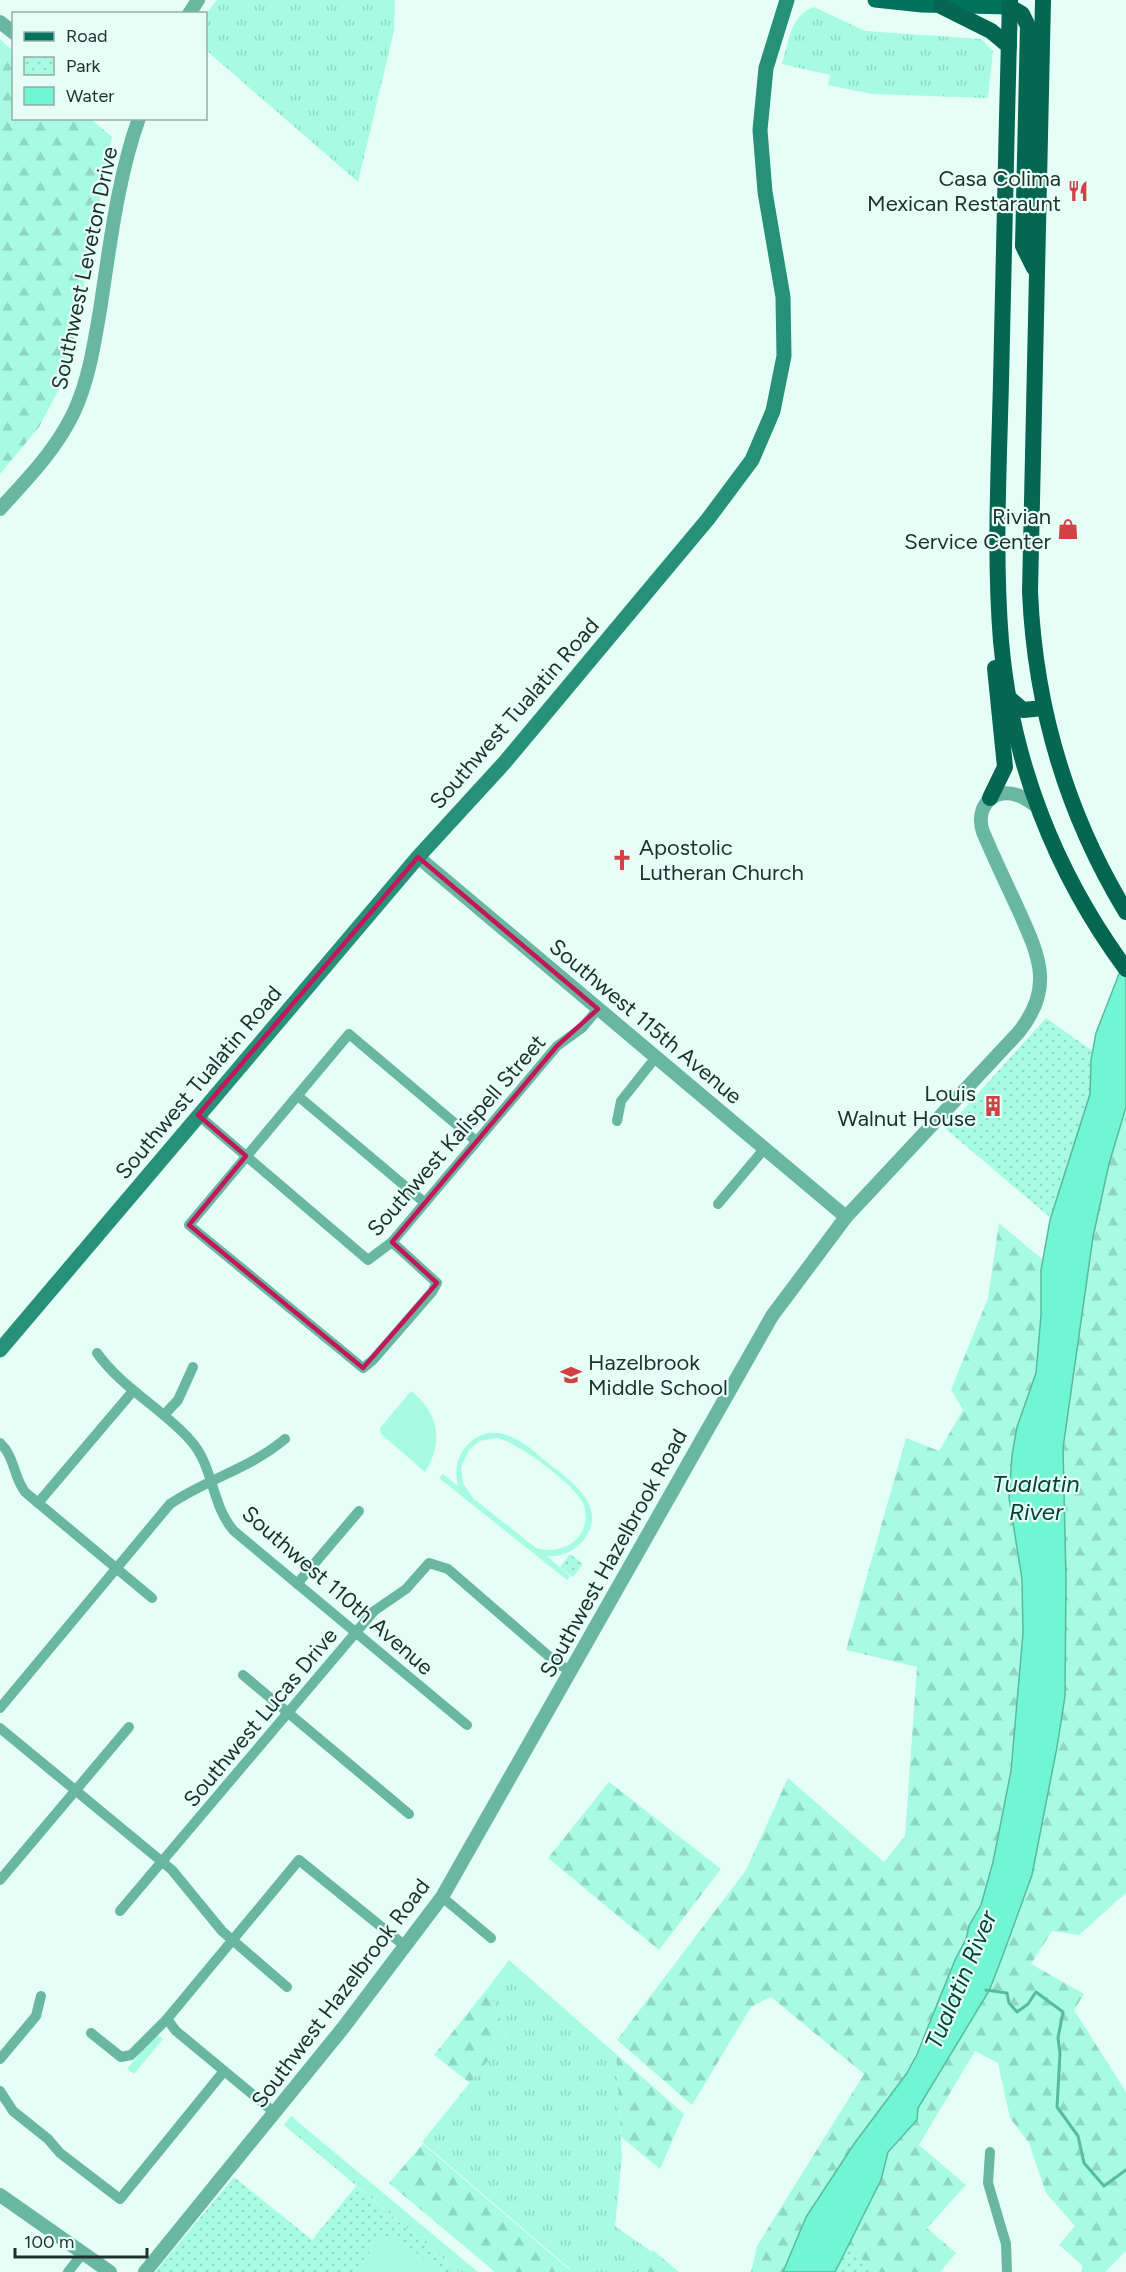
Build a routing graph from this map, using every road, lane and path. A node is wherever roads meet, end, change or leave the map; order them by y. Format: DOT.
graph roads {
  1 [pos="787,0"];
  2 [pos="875,0"];
  3 [pos="1032,0"];
  4 [pos="1043,0"];
  5 [pos="1010,4"];
  6 [pos="941,6"];
  7 [pos="0,22"];
  8 [pos="12,31"];
  9 [pos="1009,46"];
  10 [pos="139,120"];
  11 [pos="1035,271"];
  12 [pos="0,509"];
  13 [pos="1001,641"];
  14 [pos="1009,698"];
  15 [pos="1044,708"];
  16 [pos="990,798"];
  17 [pos="1038,807"];
  18 [pos="418,857"];
  19 [pos="1126,912"];
  20 [pos="1126,969"];
  21 [pos="598,1009"];
  22 [pos="656,1057"];
  23 [pos="298,1096"];
  24 [pos="198,1115"];
  25 [pos="617,1121"];
  26 [pos="476,1141"];
  27 [pos="765,1148"];
  28 [pos="246,1156"];
  29 [pos="424,1202"];
  30 [pos="718,1204"];
  31 [pos="846,1216"];
  32 [pos="392,1242"];
  33 [pos="0,1350"];
  34 [pos="97,1353"];
  35 [pos="194,1367"];
  36 [pos="133,1391"];
  37 [pos="164,1415"];
  38 [pos="285,1439"];
  39 [pos="0,1443"];
  40 [pos="211,1482"];
  41 [pos="38,1503"];
  42 [pos="359,1511"];
  43 [pos="116,1568"];
  44 [pos="297,1584"];
  45 [pos="152,1598"];
  46 [pos="356,1634"];
  47 [pos="570,1670"];
  48 [pos="243,1675"];
  49 [pos="0,1708"];
  50 [pos="288,1712"];
  51 [pos="467,1725"];
  52 [pos="129,1727"];
  53 [pos="0,1728"];
  54 [pos="76,1791"];
  55 [pos="409,1814"];
  56 [pos="162,1863"];
  57 [pos="0,1880"];
  58 [pos="442,1898"];
  59 [pos="120,1911"];
  60 [pos="490,1938"];
  61 [pos="231,1940"];
  62 [pos="405,1946"];
  63 [pos="287,1987"];
  64 [pos="41,1996"];
  65 [pos="167,2019"];
  66 [pos="91,2033"];
  67 [pos="0,2059"];
  68 [pos="225,2071"];
  69 [pos="0,2091"];
  70 [pos="275,2113"];
  71 [pos="990,2152"];
  72 [pos="0,2195"];
  73 [pos="83,2253"];
  74 [pos="68,2272"];
  75 [pos="110,2272"];
  76 [pos="145,2272"];
  77 [pos="1007,2272"];
  1 -- 18 [label="main road, Southwest Tualatin Road"];
  2 -- 6 [label="main road"];
  3 -- 5 [label="highway"];
  4 -- 11 [label="highway"];
  5 -- 6 [label="main road"];
  5 -- 9 [label="highway"];
  5 -- 11 [label="highway"];
  6 -- 9 [label="highway"];
  7 -- 8 [label="street"];
  9 -- 13 [label="highway"];
  10 -- 12 [label="street, Southwest Leveton Drive"];
  11 -- 15 [label="highway"];
  13 -- 14 [label="highway"];
  13 -- 16 [label="highway"];
  14 -- 15 [label="highway"];
  14 -- 17 [label="highway"];
  15 -- 19 [label="highway"];
  16 -- 17 [label="street"];
  16 -- 31 [label="street, Southwest Hazelbrook Road"];
  17 -- 20 [label="highway"];
  18 -- 21 [label="street, Southwest 115th Avenue"];
  18 -- 24 [label="main road, Southwest Tualatin Road"];
  21 -- 22 [label="street, Southwest 115th Avenue"];
  21 -- 26 [label="street, Southwest Kalispell Street"];
  22 -- 25 [label="street"];
  22 -- 27 [label="street, Southwest 115th Avenue"];
  23 -- 26 [label="street"];
  23 -- 28 [label="street"];
  23 -- 29 [label="street"];
  24 -- 28 [label="street"];
  24 -- 33 [label="main road, Southwest Tualatin Road"];
  26 -- 29 [label="street, Southwest Kalispell Street"];
  27 -- 30 [label="street"];
  27 -- 31 [label="street, Southwest 115th Avenue"];
  28 -- 32 [label="street, Southwest Kalispell Street"];
  28 -- 32 [label="street"];
  29 -- 32 [label="street, Southwest Kalispell Street"];
  31 -- 47 [label="street, Southwest Hazelbrook Road"];
  34 -- 36 [label="street, Southwest 110th Avenue"];
  35 -- 37 [label="street"];
  36 -- 37 [label="street, Southwest 110th Avenue"];
  36 -- 41 [label="street"];
  37 -- 40 [label="street, Southwest 110th Avenue"];
  38 -- 40 [label="street"];
  39 -- 41 [label="street"];
  40 -- 43 [label="street"];
  40 -- 44 [label="street, Southwest 110th Avenue"];
  41 -- 43 [label="street"];
  42 -- 44 [label="street"];
  43 -- 45 [label="street"];
  43 -- 49 [label="street"];
  44 -- 46 [label="street, Southwest 110th Avenue"];
  46 -- 47 [label="street, Southwest Lucas Drive"];
  46 -- 50 [label="street, Southwest Lucas Drive"];
  46 -- 51 [label="street, Southwest 110th Avenue"];
  47 -- 58 [label="street, Southwest Hazelbrook Road"];
  48 -- 50 [label="street"];
  50 -- 55 [label="street"];
  50 -- 56 [label="street, Southwest Lucas Drive"];
  52 -- 54 [label="street"];
  53 -- 54 [label="street"];
  54 -- 56 [label="street"];
  54 -- 57 [label="street"];
  56 -- 59 [label="street, Southwest Lucas Drive"];
  56 -- 61 [label="street"];
  58 -- 60 [label="street"];
  58 -- 62 [label="street, Southwest Hazelbrook Road"];
  61 -- 62 [label="street"];
  61 -- 63 [label="street"];
  61 -- 65 [label="street"];
  62 -- 70 [label="street, Southwest Hazelbrook Road"];
  64 -- 67 [label="street"];
  65 -- 66 [label="street"];
  65 -- 68 [label="street"];
  68 -- 69 [label="street"];
  68 -- 70 [label="street"];
  70 -- 76 [label="street, Southwest Hazelbrook Road"];
  71 -- 77 [label="street"];
  72 -- 73 [label="street"];
  73 -- 74 [label="street"];
  73 -- 75 [label="street"];
}
